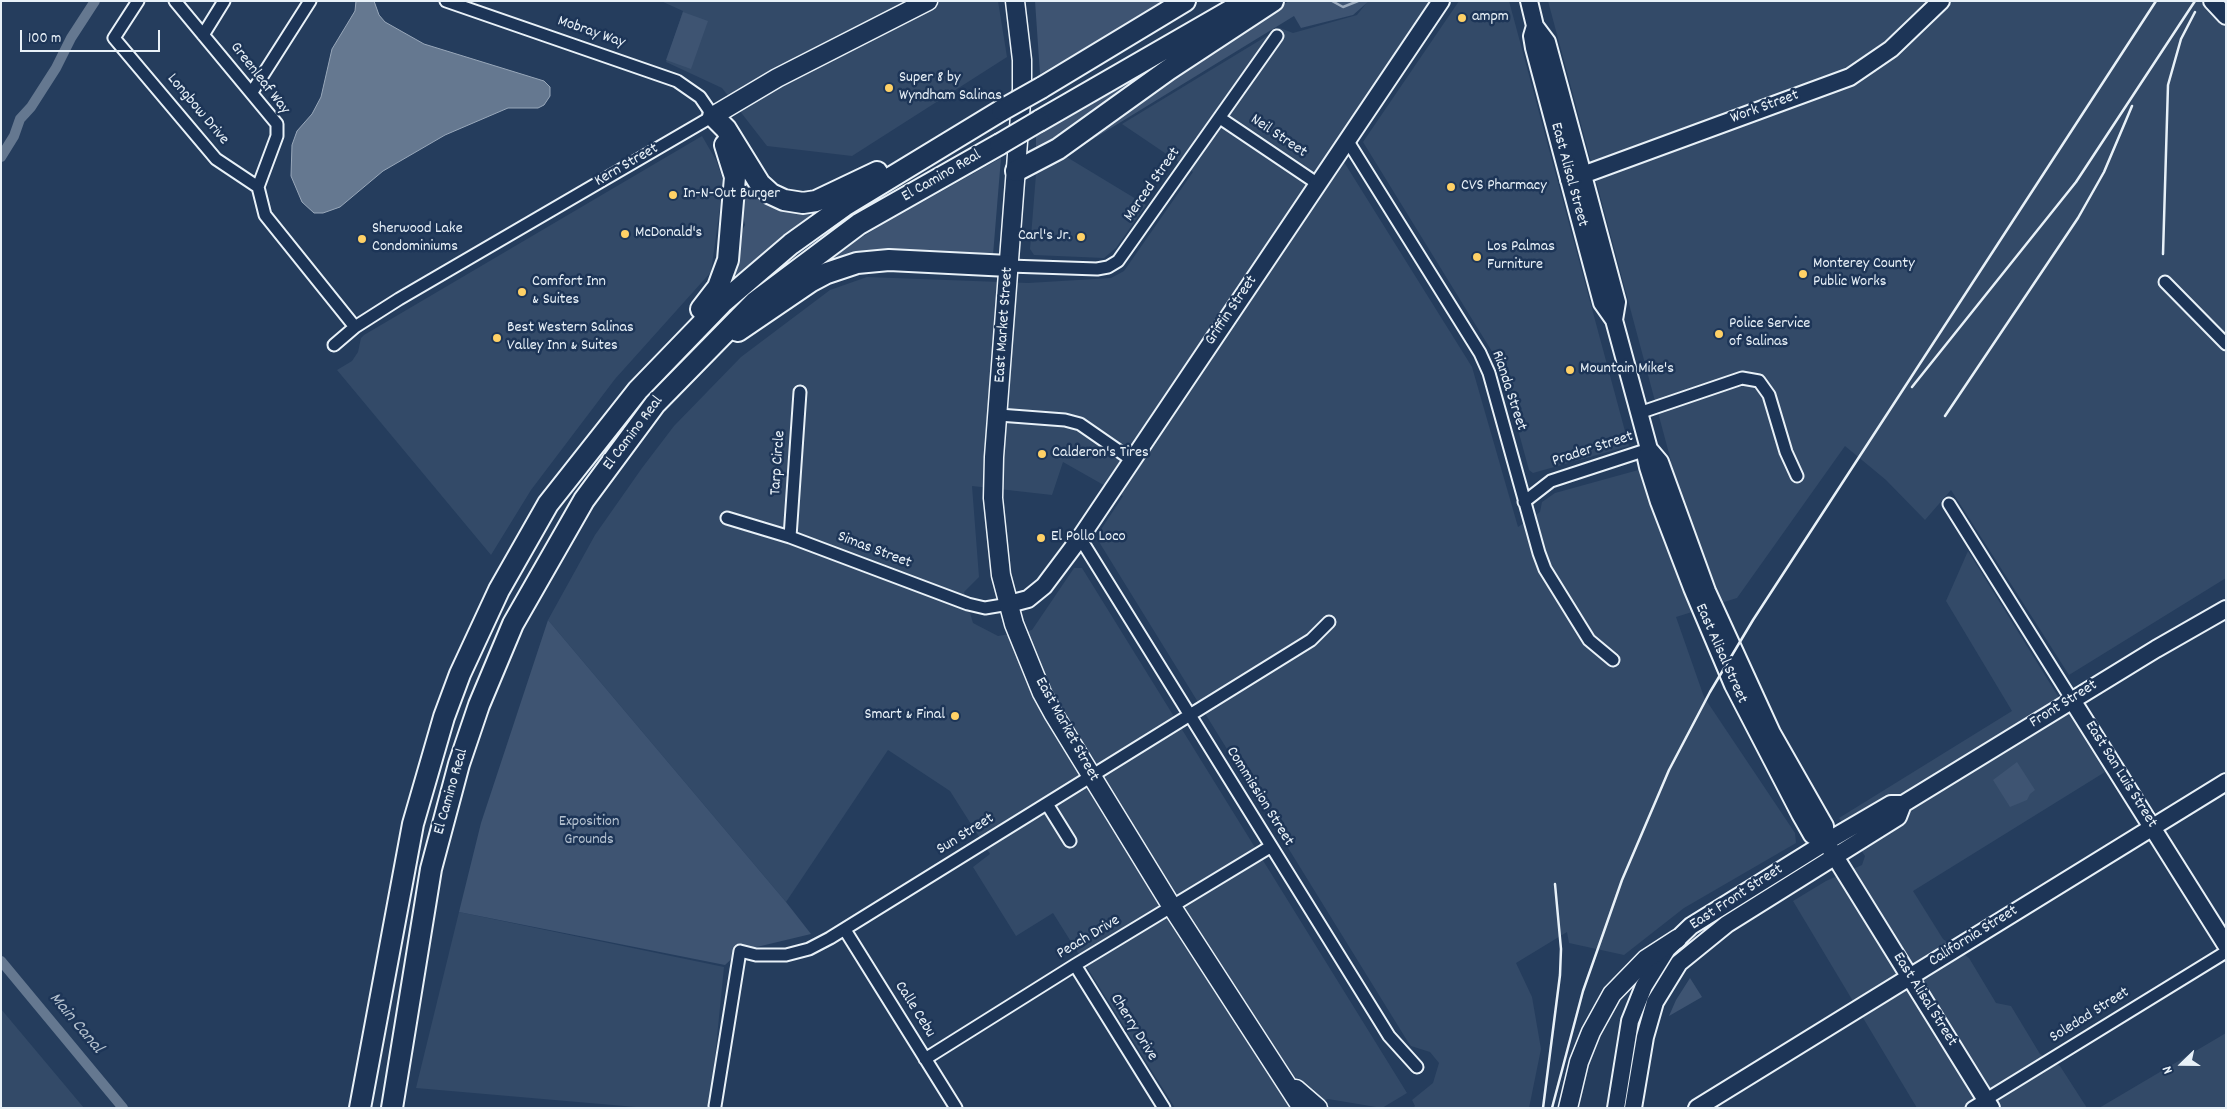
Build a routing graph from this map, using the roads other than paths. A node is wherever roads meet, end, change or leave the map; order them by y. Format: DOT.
graph roads {
  1 [pos="138,1"];
  2 [pos="175,1"];
  3 [pos="224,1"];
  4 [pos="310,1"];
  5 [pos="446,1"];
  6 [pos="928,1"];
  7 [pos="1006,1"];
  8 [pos="1015,1"];
  9 [pos="1185,1"];
  10 [pos="1247,1"];
  11 [pos="1273,1"];
  12 [pos="1441,1"];
  13 [pos="1529,1"];
  14 [pos="1941,1"];
  15 [pos="2212,1"];
  16 [pos="2226,16"];
  17 [pos="1018,24"];
  18 [pos="203,35"];
  19 [pos="1278,36"];
  20 [pos="252,92"];
  21 [pos="713,116"];
  22 [pos="1220,118"];
  23 [pos="968,131"];
  24 [pos="1347,140"];
  25 [pos="1016,171"];
  26 [pos="1576,177"];
  27 [pos="1318,184"];
  28 [pos="258,186"];
  29 [pos="1009,266"];
  30 [pos="2164,282"];
  31 [pos="355,327"];
  32 [pos="2226,344"];
  33 [pos="334,345"];
  34 [pos="708,351"];
  35 [pos="658,368"];
  36 [pos="800,392"];
  37 [pos="1639,413"];
  38 [pos="999,415"];
  39 [pos="1649,449"];
  40 [pos="1132,460"];
  41 [pos="1797,476"];
  42 [pos="1524,502"];
  43 [pos="1949,504"];
  44 [pos="727,518"];
  45 [pos="790,537"];
  46 [pos="1080,538"];
  47 [pos="1009,604"];
  48 [pos="2226,609"];
  49 [pos="1329,622"];
  50 [pos="1613,660"];
  51 [pos="2072,700"];
  52 [pos="1190,716"];
  53 [pos="1091,776"];
  54 [pos="2226,782"];
  55 [pos="1047,804"];
  56 [pos="1903,804"];
  57 [pos="2152,828"];
  58 [pos="1070,841"];
  59 [pos="1826,842"];
  60 [pos="1270,847"];
  61 [pos="1835,856"];
  62 [pos="1172,907"];
  63 [pos="845,930"];
  64 [pos="1677,939"];
  65 [pos="2226,945"];
  66 [pos="2226,952"];
  67 [pos="1075,965"];
  68 [pos="1910,976"];
  69 [pos="926,1060"];
  70 [pos="1417,1068"];
  71 [pos="1277,1070"];
  72 [pos="1983,1105"];
  73 [pos="715,1106"];
  74 [pos="360,1108"];
  75 [pos="392,1108"];
  76 [pos="956,1108"];
  77 [pos="1164,1108"];
  78 [pos="1302,1108"];
  79 [pos="1318,1108"];
  80 [pos="1568,1108"];
  81 [pos="1616,1108"];
  82 [pos="1633,1108"];
  83 [pos="1697,1108"];
  1 -- 28 [label="street, Longbow Drive"];
  2 -- 18 [label="street, Greenleaf Way"];
  3 -- 18 [label="street"];
  4 -- 20 [label="street"];
  5 -- 21 [label="street, Mobray Way"];
  6 -- 21 [label="main road, Kern Street"];
  7 -- 17 [label="main road"];
  8 -- 17 [label="main road, East Market Street"];
  9 -- 23 [label="highway, El Camino Real, bridge"];
  10 -- 34 [label="highway, El Camino Real, bridge"];
  11 -- 25 [label="highway"];
  12 -- 24 [label="main road, Griffin Street"];
  13 -- 26 [label="main road, East Alisal Street"];
  14 -- 26 [label="main road, Work Street"];
  15 -- 16 [label="main road"];
  17 -- 25 [label="main road, East Market Street"];
  18 -- 20 [label="street, Greenleaf Way"];
  19 -- 22 [label="street, Merced Street"];
  20 -- 28 [label="street, Greenleaf Way"];
  21 -- 23 [label="highway"];
  21 -- 31 [label="street, Kern Street"];
  21 -- 35 [label="highway"];
  22 -- 27 [label="street, Neil Street"];
  22 -- 29 [label="street, Merced Street"];
  23 -- 35 [label="highway, El Camino Real"];
  24 -- 27 [label="main road, Griffin Street"];
  24 -- 42 [label="street, Rianda Street"];
  25 -- 29 [label="main road, East Market Street"];
  26 -- 37 [label="main road, East Alisal Street"];
  27 -- 40 [label="main road, Griffin Street"];
  28 -- 31 [label="street"];
  29 -- 34 [label="highway"];
  29 -- 38 [label="main road, East Market Street"];
  30 -- 32 [label="street"];
  31 -- 33 [label="street, Kern Street"];
  34 -- 75 [label="highway, El Camino Real"];
  35 -- 74 [label="highway, El Camino Real"];
  36 -- 45 [label="street, Tarp Circle"];
  37 -- 39 [label="main road, East Alisal Street"];
  37 -- 41 [label="street"];
  38 -- 40 [label="street"];
  38 -- 47 [label="main road, East Market Street"];
  39 -- 42 [label="street, Prader Street"];
  39 -- 59 [label="main road, East Alisal Street"];
  40 -- 46 [label="main road, Griffin Street"];
  42 -- 50 [label="street, Rianda Street"];
  43 -- 51 [label="street, East San Luis Street"];
  44 -- 45 [label="street, Simas Street"];
  45 -- 47 [label="street, Simas Street"];
  46 -- 47 [label="main road, Griffin Street"];
  46 -- 52 [label="street, Commission Street"];
  47 -- 53 [label="main road, East Market Street"];
  48 -- 51 [label="main road, Front Street"];
  49 -- 52 [label="street, Sun Street"];
  51 -- 56 [label="main road, Front Street"];
  51 -- 57 [label="main road, East San Luis Street"];
  52 -- 53 [label="street, Sun Street"];
  52 -- 60 [label="street, Commission Street"];
  53 -- 55 [label="street, Sun Street"];
  53 -- 62 [label="main road, East Market Street"];
  54 -- 57 [label="main road, California Street"];
  55 -- 58 [label="street"];
  55 -- 63 [label="street, Sun Street"];
  56 -- 59 [label="main road, Front Street"];
  56 -- 61 [label="main road, Front Street"];
  57 -- 65 [label="main road, East San Luis Street"];
  57 -- 68 [label="main road, California Street"];
  59 -- 61 [label="main road, East Alisal Street"];
  59 -- 64 [label="main road, East Front Street"];
  60 -- 62 [label="street, Peach Drive"];
  60 -- 70 [label="street, Commission Street"];
  61 -- 68 [label="main road, East Alisal Street"];
  61 -- 82 [label="main road, East Front Street"];
  62 -- 67 [label="street, Peach Drive"];
  62 -- 71 [label="main road, East Market Street"];
  63 -- 69 [label="street, Calle Cebu"];
  63 -- 73 [label="street, Sun Street"];
  64 -- 80 [label="main road"];
  64 -- 81 [label="main road, East Front Street"];
  66 -- 72 [label="street, Soledad Street"];
  67 -- 69 [label="street, Peach Drive"];
  67 -- 77 [label="street, Cherry Drive"];
  68 -- 72 [label="main road, East Alisal Street"];
  68 -- 83 [label="main road, California Street"];
  69 -- 76 [label="street, Calle Cebu"];
  71 -- 78 [label="main road, East Market Street"];
  71 -- 79 [label="main road"];
}
